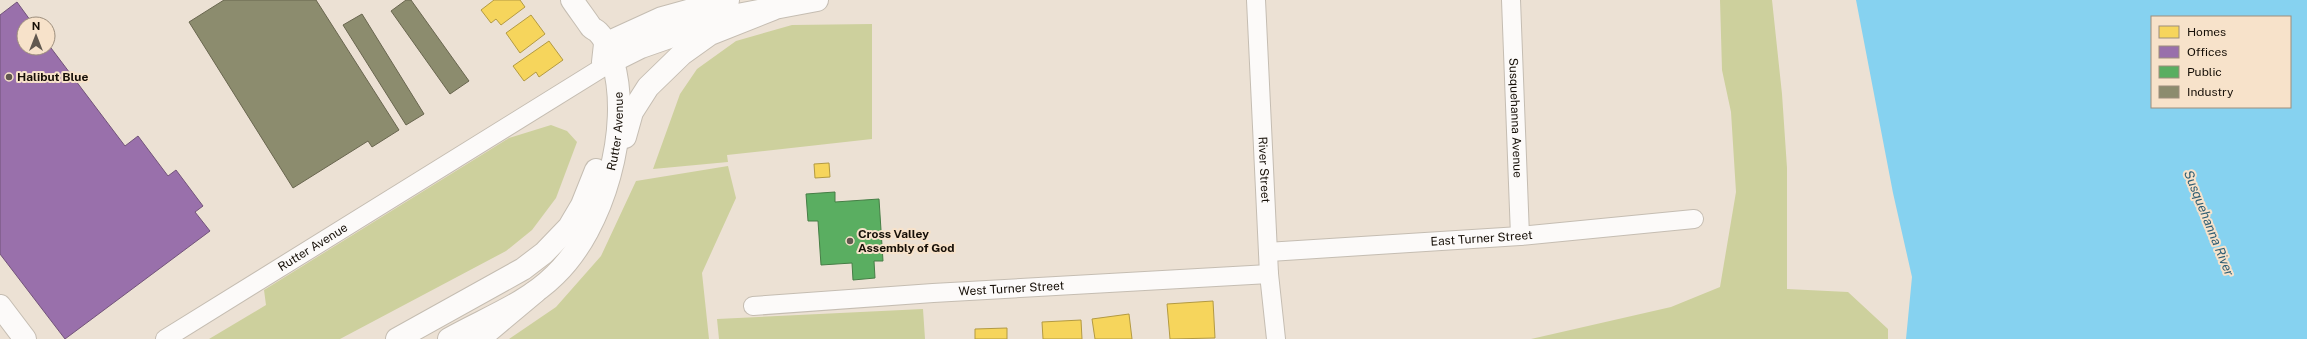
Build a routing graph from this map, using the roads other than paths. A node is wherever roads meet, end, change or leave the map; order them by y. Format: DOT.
graph roads {
  1 [pos="572,0"];
  2 [pos="728,0"];
  3 [pos="817,0"];
  4 [pos="1256,0"];
  5 [pos="1511,0"];
  6 [pos="773,9"];
  7 [pos="607,57"];
  8 [pos="606,186"];
  9 [pos="1694,219"];
  10 [pos="1520,236"];
  11 [pos="1268,252"];
  12 [pos="1269,274"];
  13 [pos="535,292"];
  14 [pos="0,306"];
  15 [pos="753,306"];
  16 [pos="24,339"];
  17 [pos="165,339"];
  18 [pos="397,339"];
  19 [pos="449,339"];
  20 [pos="479,339"];
  21 [pos="1276,339"];
  1 -- 7 [label="main road"];
  2 -- 7 [label="main road, Rutter Avenue"];
  3 -- 6 [label="main road, Rutter Avenue"];
  4 -- 11 [label="street, River Street"];
  5 -- 10 [label="street, Susquehanna Avenue"];
  6 -- 7 [label="main road, Rutter Avenue"];
  6 -- 8 [label="main road"];
  7 -- 8 [label="main road, Rutter Avenue"];
  7 -- 17 [label="street, Rutter Avenue"];
  7 -- 18 [label="main road, Rutter Avenue"];
  8 -- 13 [label="main road, Rutter Avenue"];
  9 -- 10 [label="street, East Turner Street"];
  10 -- 11 [label="street, East Turner Street"];
  11 -- 12 [label="street, River Street"];
  12 -- 15 [label="street, West Turner Street"];
  12 -- 21 [label="street, River Street"];
  13 -- 19 [label="main road, Rutter Avenue"];
  13 -- 20 [label="main road"];
  14 -- 16 [label="main road"];
}
